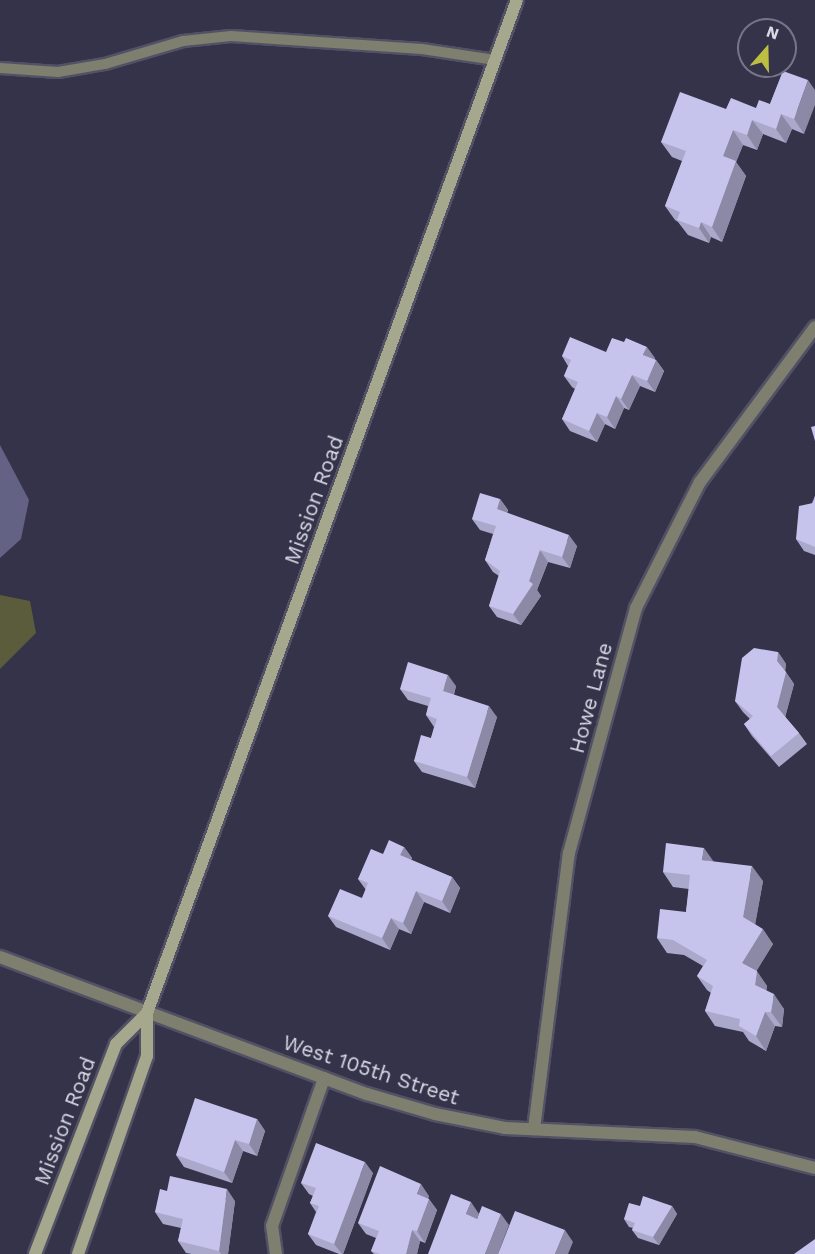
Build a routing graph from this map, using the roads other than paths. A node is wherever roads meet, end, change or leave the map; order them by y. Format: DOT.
graph roads {
  1 [pos="517,0"];
  2 [pos="495,60"];
  3 [pos="0,68"];
  4 [pos="815,327"];
  5 [pos="0,957"];
  6 [pos="147,1013"];
  7 [pos="324,1078"];
  8 [pos="534,1129"];
  9 [pos="815,1168"];
  10 [pos="83,1251"];
  11 [pos="35,1254"];
  12 [pos="276,1254"];
  1 -- 2 [label="main road, Mission Road"];
  2 -- 3 [label="lane"];
  2 -- 6 [label="main road, Mission Road"];
  4 -- 8 [label="street, Howe Lane"];
  5 -- 6 [label="street, West 105th Street"];
  6 -- 7 [label="street, West 105th Street"];
  6 -- 10 [label="main road, Mission Road"];
  6 -- 11 [label="main road, Mission Road"];
  7 -- 8 [label="street, West 105th Street"];
  7 -- 12 [label="street"];
  8 -- 9 [label="street, West 105th Street"];
}
